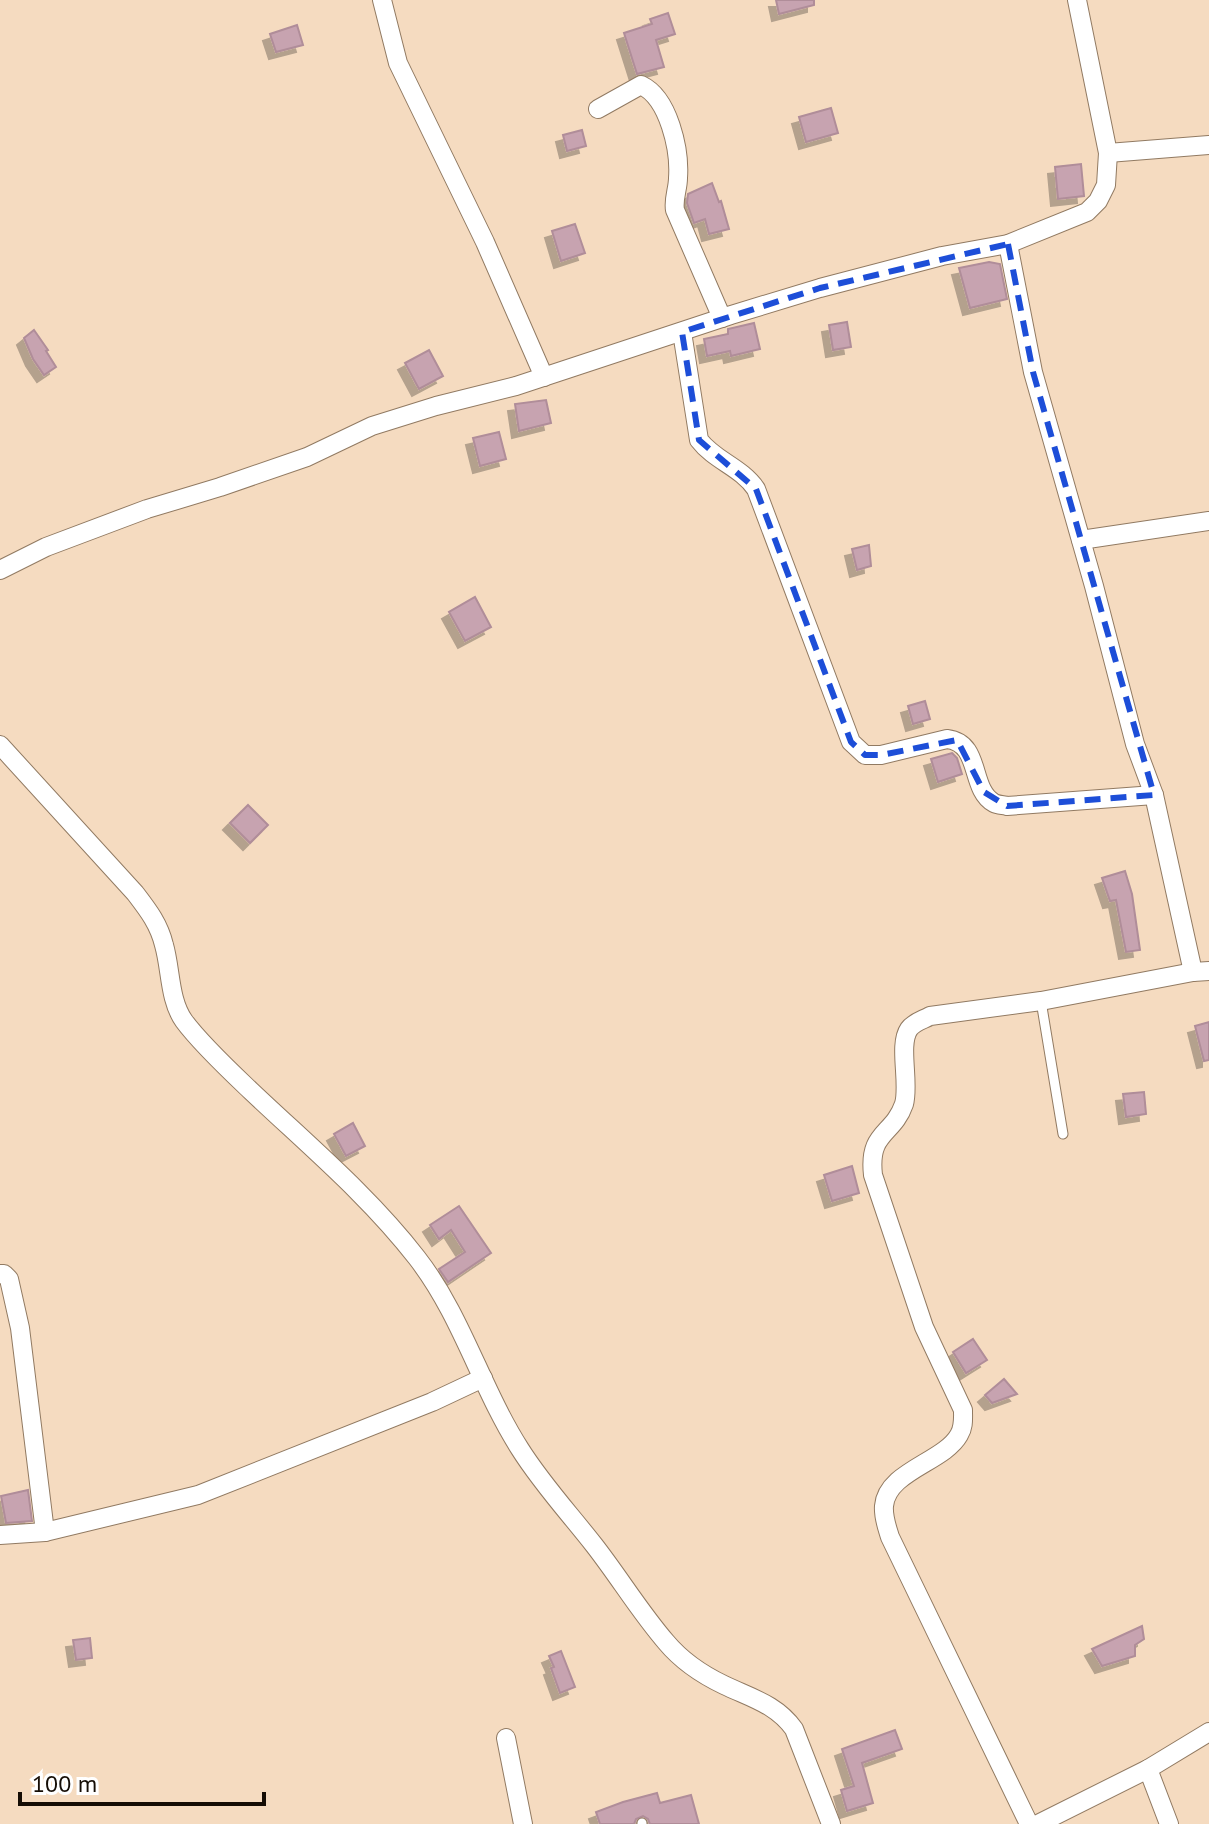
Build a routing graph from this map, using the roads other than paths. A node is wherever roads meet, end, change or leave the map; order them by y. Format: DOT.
graph roads {
  1 [pos="382,0"];
  2 [pos="1077,0"];
  3 [pos="598,109"];
  4 [pos="1209,145"];
  5 [pos="1108,153"];
  6 [pos="1008,244"];
  7 [pos="722,318"];
  8 [pos="682,332"];
  9 [pos="544,377"];
  10 [pos="1209,521"];
  11 [pos="1081,540"];
  12 [pos="0,570"];
  13 [pos="0,745"];
  14 [pos="1154,795"];
  15 [pos="1201,972"];
  16 [pos="1041,1001"];
  17 [pos="1063,1134"];
  18 [pos="0,1274"];
  19 [pos="483,1378"];
  20 [pos="45,1532"];
  21 [pos="0,1535"];
  22 [pos="1209,1732"];
  23 [pos="506,1738"];
  24 [pos="1148,1769"];
  25 [pos="523,1824"];
  26 [pos="831,1824"];
  27 [pos="1029,1824"];
  28 [pos="1038,1824"];
  29 [pos="1169,1824"];
  1 -- 9 [label="street"];
  2 -- 5 [label="street"];
  3 -- 7 [label="street"];
  4 -- 5 [label="street"];
  5 -- 6 [label="street"];
  6 -- 7 [label="street"];
  6 -- 11 [label="street"];
  7 -- 8 [label="street"];
  8 -- 9 [label="street"];
  8 -- 14 [label="street"];
  9 -- 12 [label="street"];
  10 -- 11 [label="street"];
  11 -- 14 [label="street"];
  13 -- 19 [label="street"];
  14 -- 15 [label="street"];
  15 -- 16 [label="street"];
  16 -- 17 [label="lane"];
  16 -- 27 [label="street"];
  18 -- 20 [label="street"];
  19 -- 20 [label="street"];
  19 -- 26 [label="street"];
  20 -- 21 [label="street"];
  22 -- 24 [label="street"];
  23 -- 25 [label="street"];
  24 -- 28 [label="street"];
  24 -- 29 [label="street"];
}
